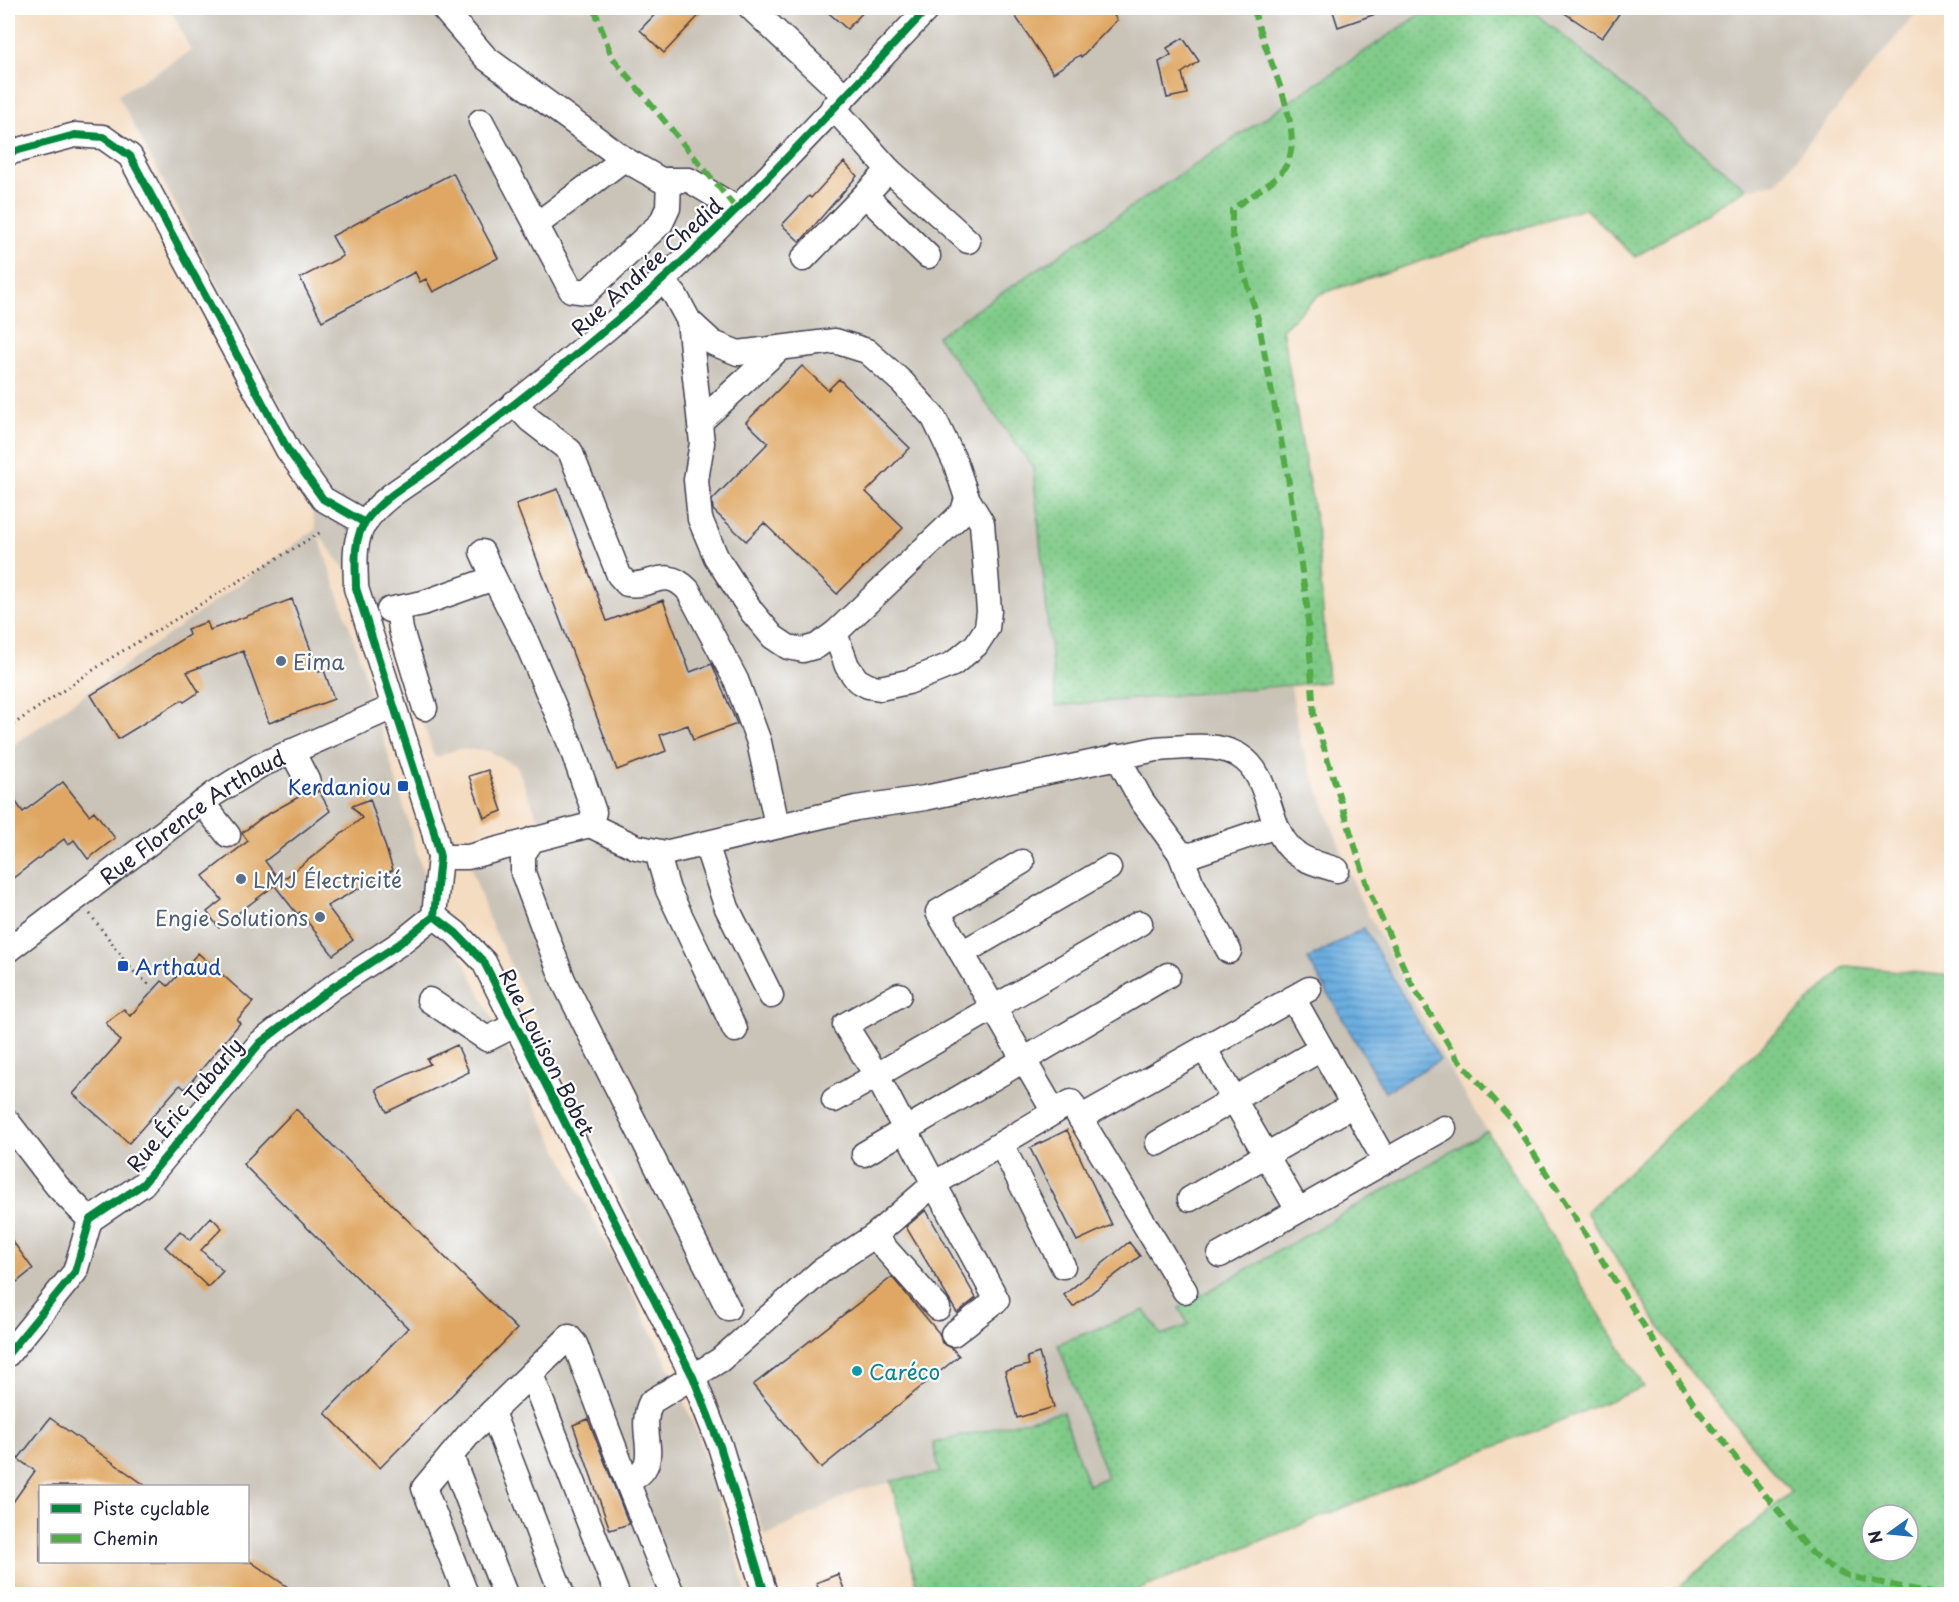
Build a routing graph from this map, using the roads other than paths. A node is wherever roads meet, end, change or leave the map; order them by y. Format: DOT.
graph roads {
  1 [pos="443,8"];
  2 [pos="751,8"];
  3 [pos="928,8"];
  4 [pos="839,101"];
  5 [pos="481,122"];
  6 [pos="8,153"];
  7 [pos="624,159"];
  8 [pos="889,170"];
  9 [pos="669,180"];
  10 [pos="865,195"];
  11 [pos="736,208"];
  12 [pos="536,225"];
  13 [pos="968,241"];
  14 [pos="928,256"];
  15 [pos="803,259"];
  16 [pos="662,280"];
  17 [pos="688,321"];
  18 [pos="780,348"];
  19 [pos="514,403"];
  20 [pos="700,422"];
  21 [pos="967,498"];
  22 [pos="364,523"];
  23 [pos="482,552"];
  24 [pos="494,578"];
  25 [pos="836,633"];
  26 [pos="393,707"];
  27 [pos="425,708"];
  28 [pos="292,751"];
  29 [pos="1117,756"];
  30 [pos="308,782"];
  31 [pos="202,803"];
  32 [pos="590,825"];
  33 [pos="777,825"];
  34 [pos="1276,826"];
  35 [pos="228,835"];
  36 [pos="533,839"];
  37 [pos="706,844"];
  38 [pos="657,852"];
  39 [pos="1180,853"];
  40 [pos="440,857"];
  41 [pos="1022,862"];
  42 [pos="1109,868"];
  43 [pos="1337,870"];
  44 [pos="434,916"];
  45 [pos="1140,923"];
  46 [pos="8,950"];
  47 [pos="1229,951"];
  48 [pos="962,953"];
  49 [pos="1168,975"];
  50 [pos="899,995"];
  51 [pos="771,996"];
  52 [pos="429,1000"];
  53 [pos="994,1008"];
  54 [pos="515,1025"];
  55 [pos="735,1030"];
  56 [pos="1204,1048"];
  57 [pos="1321,1048"];
  58 [pos="1025,1061"];
  59 [pos="877,1076"];
  60 [pos="1234,1099"];
  61 [pos="834,1100"];
  62 [pos="1353,1105"];
  63 [pos="1054,1112"];
  64 [pos="1080,1118"];
  65 [pos="8,1122"];
  66 [pos="1444,1128"];
  67 [pos="905,1130"];
  68 [pos="1158,1143"];
  69 [pos="1001,1144"];
  70 [pos="864,1154"];
  71 [pos="1266,1155"];
  72 [pos="1385,1161"];
  73 [pos="934,1184"];
  74 [pos="1190,1199"];
  75 [pos="1298,1210"];
  76 [pos="90,1221"];
  77 [pos="874,1236"];
  78 [pos="1220,1255"];
  79 [pos="1063,1266"];
  80 [pos="1185,1291"];
  81 [pos="728,1308"];
  82 [pos="938,1308"];
  83 [pos="953,1334"];
  84 [pos="8,1354"];
  85 [pos="531,1374"];
  86 [pos="693,1377"];
  87 [pos="492,1412"];
  88 [pos="451,1456"];
  89 [pos="627,1481"];
  90 [pos="466,1594"];
  91 [pos="505,1594"];
  92 [pos="562,1594"];
  93 [pos="617,1594"];
  94 [pos="672,1594"];
  95 [pos="765,1594"];
  1 -- 7 [label="street"];
  2 -- 4 [label="street"];
  3 -- 4 [label="street, Rue Andrée Chedid"];
  4 -- 8 [label="street"];
  4 -- 11 [label="street, Rue Andrée Chedid"];
  5 -- 12 [label="street"];
  6 -- 22 [label="street"];
  7 -- 9 [label="street"];
  7 -- 12 [label="street"];
  8 -- 10 [label="street"];
  8 -- 13 [label="street"];
  9 -- 11 [label="street"];
  9 -- 12 [label="street"];
  10 -- 14 [label="street"];
  10 -- 15 [label="street"];
  11 -- 16 [label="street, Rue Andrée Chedid"];
  16 -- 17 [label="street"];
  16 -- 19 [label="street, Rue Andrée Chedid"];
  17 -- 18 [label="street"];
  17 -- 20 [label="street"];
  18 -- 20 [label="street"];
  18 -- 21 [label="street"];
  19 -- 22 [label="street, Rue Andrée Chedid"];
  19 -- 33 [label="street"];
  20 -- 25 [label="street"];
  21 -- 25 [label="street"];
  21 -- 25 [label="street"];
  22 -- 26 [label="street"];
  23 -- 24 [label="street"];
  24 -- 27 [label="street"];
  24 -- 32 [label="street"];
  26 -- 28 [label="street, Rue Florence Arthaud"];
  26 -- 40 [label="street"];
  28 -- 30 [label="street"];
  28 -- 31 [label="street, Rue Florence Arthaud"];
  29 -- 33 [label="street"];
  29 -- 34 [label="street"];
  29 -- 39 [label="street"];
  31 -- 35 [label="street"];
  31 -- 46 [label="street, Rue Florence Arthaud"];
  32 -- 36 [label="street"];
  32 -- 38 [label="street"];
  33 -- 37 [label="street"];
  34 -- 39 [label="street"];
  34 -- 43 [label="street"];
  36 -- 40 [label="street"];
  36 -- 81 [label="street"];
  37 -- 38 [label="street"];
  37 -- 51 [label="street"];
  38 -- 55 [label="street"];
  39 -- 47 [label="street"];
  40 -- 44 [label="street"];
  41 -- 48 [label="street"];
  42 -- 48 [label="street"];
  44 -- 54 [label="street, Rue Louison Bobet"];
  44 -- 76 [label="street, Rue Éric Tabarly"];
  45 -- 53 [label="street"];
  48 -- 53 [label="street"];
  49 -- 58 [label="street"];
  50 -- 59 [label="street"];
  52 -- 54 [label="street"];
  53 -- 58 [label="street"];
  53 -- 59 [label="street"];
  54 -- 86 [label="street, Rue Louison Bobet"];
  56 -- 57 [label="street"];
  56 -- 60 [label="street"];
  56 -- 64 [label="street"];
  57 -- 60 [label="street"];
  57 -- 62 [label="street"];
  58 -- 63 [label="street"];
  58 -- 67 [label="street"];
  59 -- 61 [label="street"];
  59 -- 67 [label="street"];
  60 -- 68 [label="street"];
  60 -- 71 [label="street"];
  62 -- 71 [label="street"];
  62 -- 72 [label="street"];
  63 -- 64 [label="street"];
  63 -- 69 [label="street"];
  64 -- 80 [label="street"];
  65 -- 76 [label="street"];
  66 -- 72 [label="street"];
  67 -- 70 [label="street"];
  67 -- 73 [label="street"];
  69 -- 73 [label="street"];
  69 -- 79 [label="street"];
  71 -- 74 [label="street"];
  71 -- 75 [label="street"];
  72 -- 75 [label="street"];
  73 -- 77 [label="street"];
  73 -- 83 [label="street"];
  75 -- 78 [label="street"];
  76 -- 84 [label="street"];
  77 -- 82 [label="street"];
  77 -- 86 [label="street"];
  85 -- 87 [label="street"];
  85 -- 89 [label="street"];
  85 -- 93 [label="street"];
  86 -- 89 [label="street"];
  86 -- 95 [label="street, Rue Louison Bobet"];
  87 -- 88 [label="street"];
  87 -- 92 [label="street"];
  88 -- 90 [label="street"];
  88 -- 91 [label="street"];
  89 -- 94 [label="street"];
}
